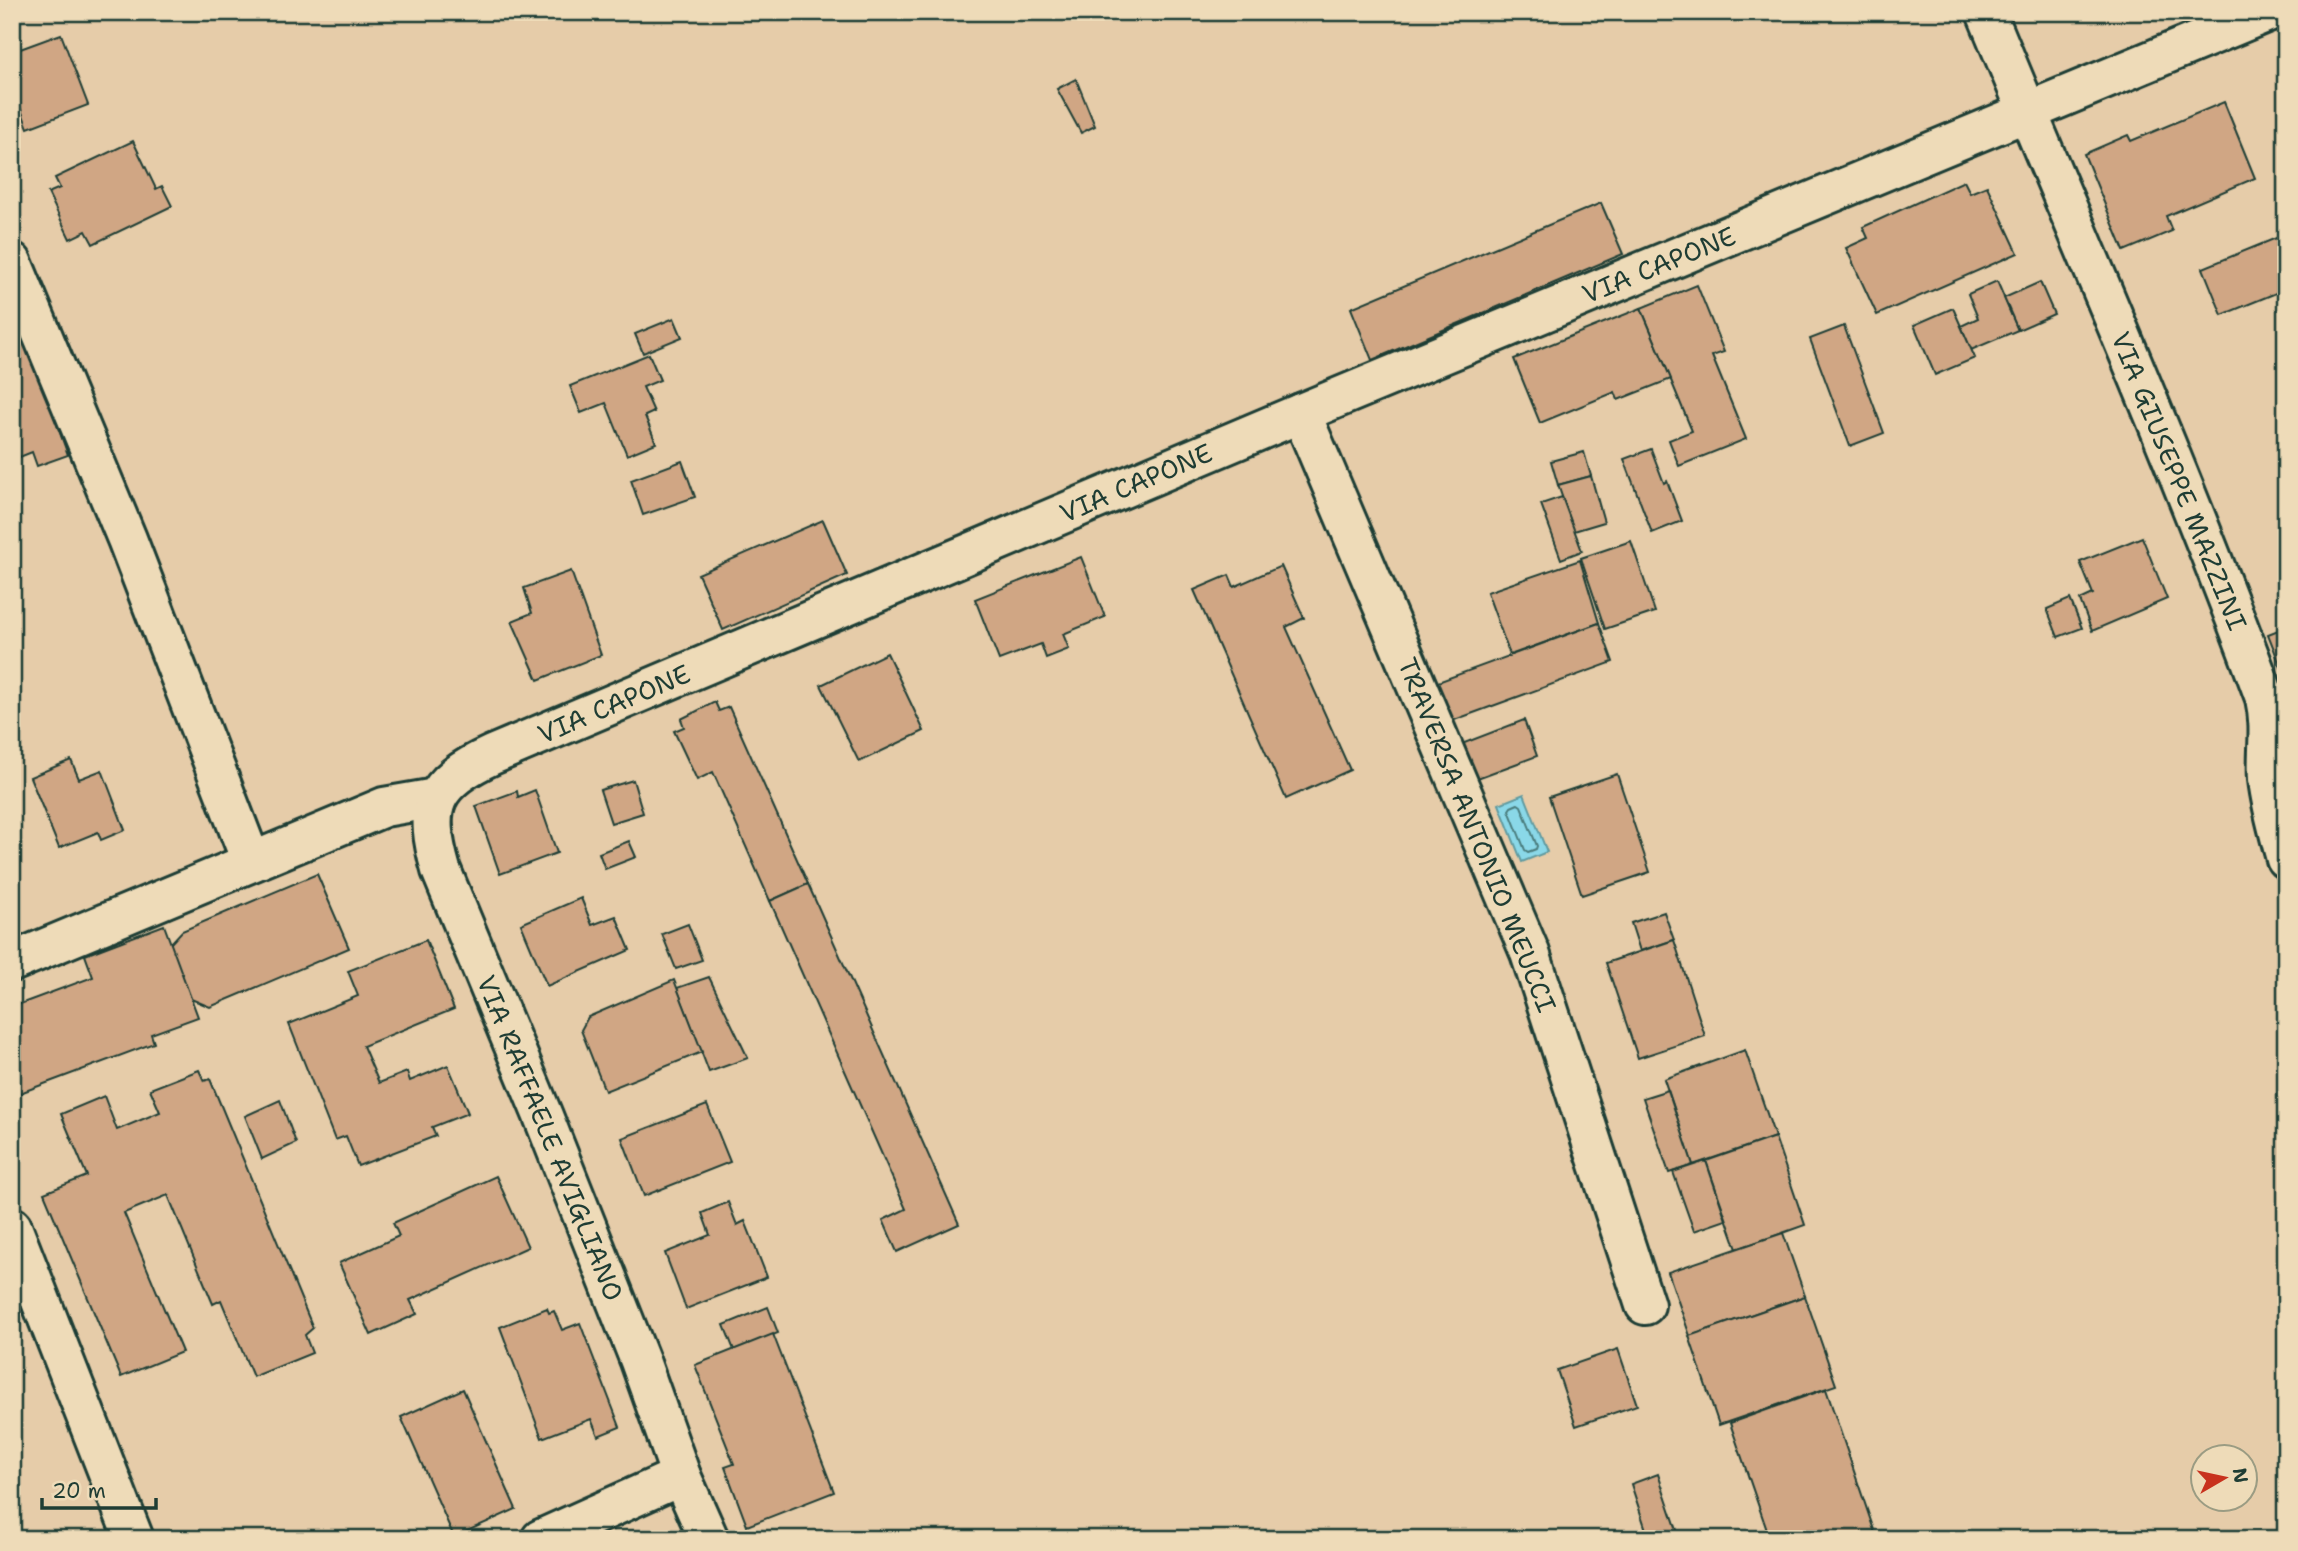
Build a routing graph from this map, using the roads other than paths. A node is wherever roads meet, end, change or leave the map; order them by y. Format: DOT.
graph roads {
  1 [pos="1986,12"];
  2 [pos="2268,12"];
  3 [pos="2028,113"];
  4 [pos="12,262"];
  5 [pos="1301,413"];
  6 [pos="436,798"];
  7 [pos="2286,859"];
  8 [pos="251,861"];
  9 [pos="12,962"];
  10 [pos="12,1227"];
  11 [pos="1645,1304"];
  12 [pos="681,1476"];
  13 [pos="134,1539"];
  14 [pos="541,1539"];
  15 [pos="709,1539"];
  1 -- 3 [label="street, VIA GIUSEPPE MAZZINI"];
  2 -- 3 [label="street, VIA CAPONE"];
  3 -- 5 [label="street, VIA CAPONE"];
  3 -- 7 [label="street, VIA GIUSEPPE MAZZINI"];
  4 -- 8 [label="street"];
  5 -- 6 [label="street, VIA CAPONE"];
  5 -- 11 [label="street, TRAVERSA ANTONIO MEUCCI"];
  6 -- 8 [label="street"];
  6 -- 12 [label="street, VIA RAFFAELE AVIGLIANO"];
  8 -- 9 [label="street"];
  10 -- 13 [label="street"];
  12 -- 14 [label="street"];
  12 -- 15 [label="street, VIA RAFFAELE AVIGLIANO"];
}
